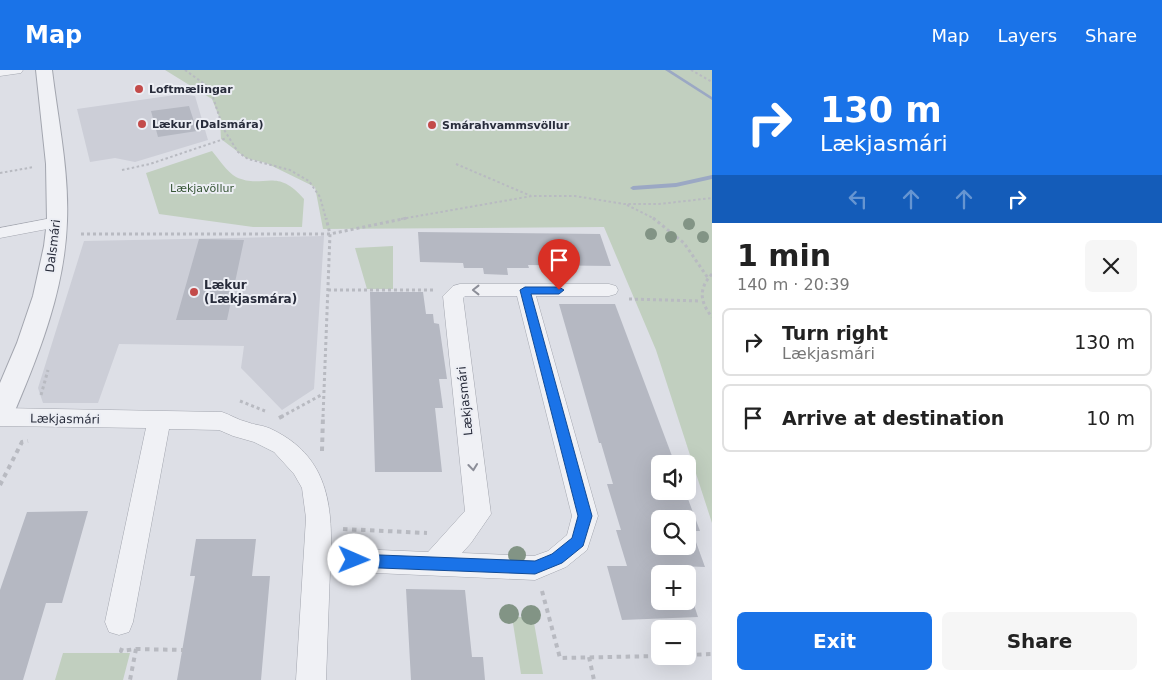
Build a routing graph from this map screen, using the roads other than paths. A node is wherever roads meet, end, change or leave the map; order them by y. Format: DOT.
graph roads {
  1 [pos="17,70"];
  2 [pos="44,70"];
  3 [pos="0,72"];
  4 [pos="57,222"];
  5 [pos="0,233"];
  6 [pos="525,290"];
  7 [pos="609,290"];
  8 [pos="0,413"];
  9 [pos="0,417"];
  10 [pos="160,420"];
  11 [pos="317,560"];
  12 [pos="435,563"];
  13 [pos="119,622"];
  14 [pos="311,680"];
  1 -- 3 [label="street"];
  2 -- 4 [label="street, Dalsmári"];
  4 -- 5 [label="street"];
  4 -- 8 [label="street, Dalsmári"];
  6 -- 7 [label="street"];
  6 -- 12 [label="street, Lækjasmári, one-way"];
  6 -- 12 [label="street"];
  9 -- 10 [label="street, Lækjasmári"];
  10 -- 11 [label="street, Lækjasmári"];
  10 -- 13 [label="street"];
  11 -- 12 [label="street"];
  11 -- 14 [label="street, Lækjasmári"];
}
